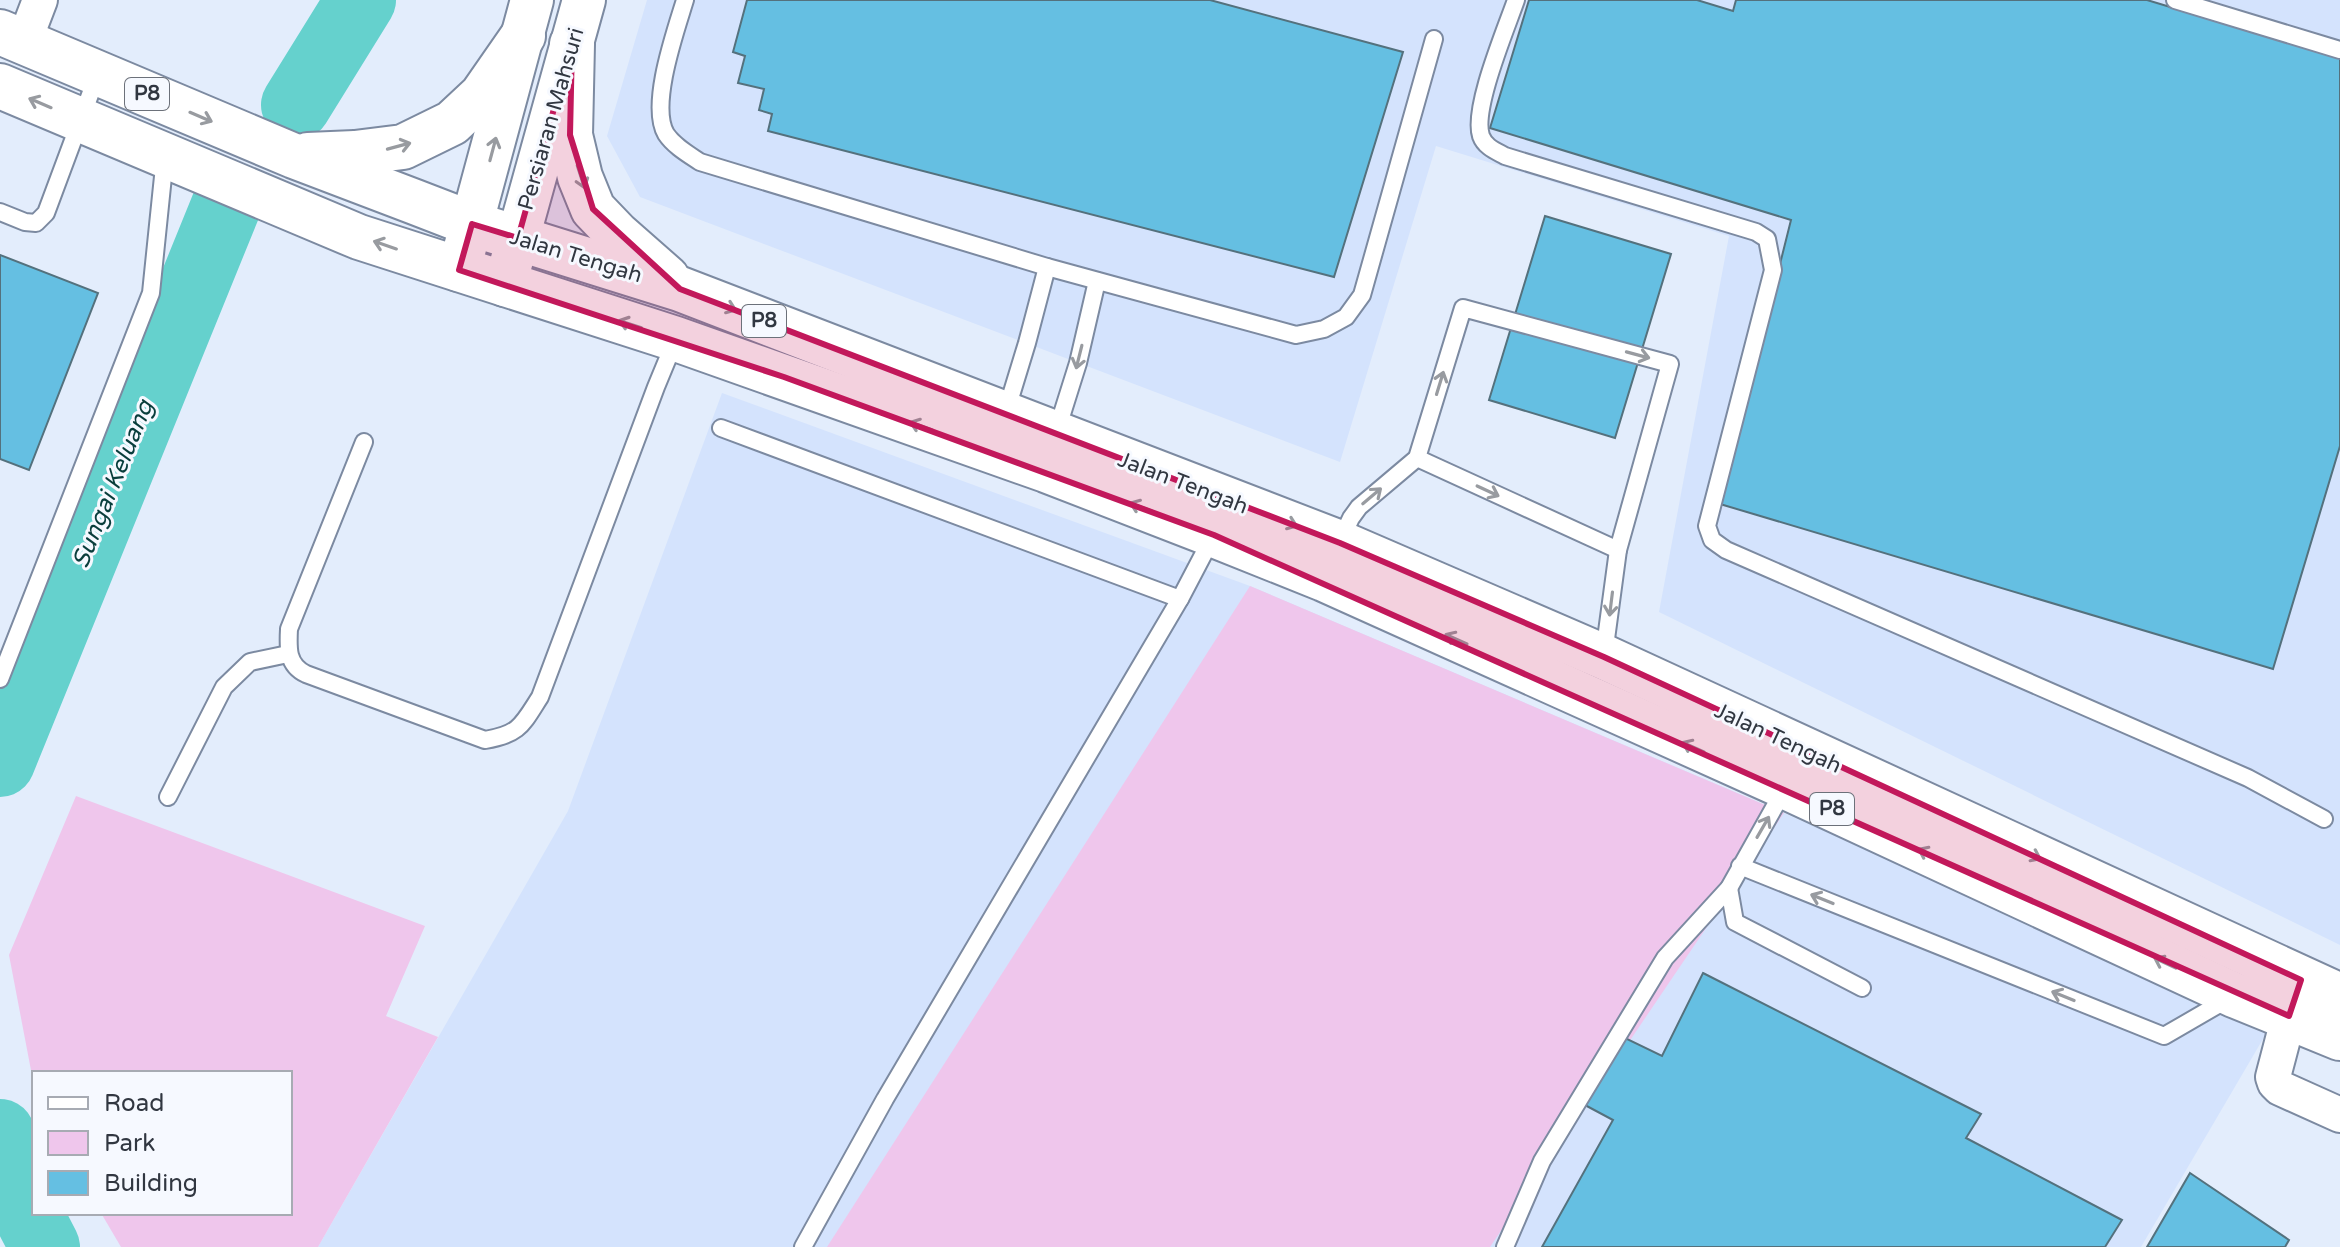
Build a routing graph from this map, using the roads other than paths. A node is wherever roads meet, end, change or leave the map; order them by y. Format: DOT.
graph roads {
  1 [pos="40,0"];
  2 [pos="584,0"];
  3 [pos="685,0"];
  4 [pos="1516,0"];
  5 [pos="2175,0"];
  6 [pos="528,18"];
  7 [pos="12,37"];
  8 [pos="1434,39"];
  9 [pos="572,44"];
  10 [pos="2340,50"];
  11 [pos="98,73"];
  12 [pos="0,86"];
  13 [pos="80,120"];
  14 [pos="165,155"];
  15 [pos="294,156"];
  16 [pos="0,212"];
  17 [pos="472,224"];
  18 [pos="518,238"];
  19 [pos="1047,267"];
  20 [pos="459,270"];
  21 [pos="1097,281"];
  22 [pos="505,285"];
  23 [pos="680,289"];
  24 [pos="676,339"];
  25 [pos="721,428"];
  26 [pos="1000,433"];
  27 [pos="364,442"];
  28 [pos="1051,452"];
  29 [pos="1417,458"];
  30 [pos="1214,535"];
  31 [pos="1618,550"];
  32 [pos="1332,561"];
  33 [pos="1180,599"];
  34 [pos="288,654"];
  35 [pos="1604,657"];
  36 [pos="0,679"];
  37 [pos="1786,787"];
  38 [pos="168,797"];
  39 [pos="2324,819"];
  40 [pos="1740,866"];
  41 [pos="1729,888"];
  42 [pos="1862,988"];
  43 [pos="2234,995"];
  44 [pos="2310,997"];
  45 [pos="2340,1038"];
  46 [pos="2340,1115"];
  47 [pos="803,1247"];
  48 [pos="1505,1247"];
  1 -- 7 [label="street"];
  2 -- 9 [label="street, Persiaran Mahsuri"];
  3 -- 19 [label="lane"];
  4 -- 39 [label="lane"];
  5 -- 10 [label="lane"];
  15 -- 6 [label="main road, one-way"];
  17 -- 6 [label="street, one-way"];
  7 -- 11 [label="main road, Jalan Tengah / P8"];
  8 -- 21 [label="lane"];
  9 -- 18 [label="street, Persiaran Mahsuri"];
  9 -- 23 [label="main road, one-way"];
  11 -- 13 [label="lane"];
  11 -- 15 [label="main road, Jalan Tengah / P8, one-way"];
  13 -- 12 [label="main road, Jalan Tengah / P8, one-way"];
  13 -- 14 [label="main road, Jalan Tengah / P8"];
  13 -- 16 [label="lane"];
  20 -- 14 [label="main road, Jalan Tengah / P8, one-way"];
  14 -- 36 [label="lane"];
  15 -- 17 [label="main road, Jalan Tengah / P8"];
  17 -- 18 [label="main road, Jalan Tengah / P8"];
  17 -- 20 [label="street"];
  18 -- 22 [label="street, Persiaran Mahsuri"];
  18 -- 23 [label="main road, Jalan Tengah / P8"];
  19 -- 21 [label="lane"];
  19 -- 26 [label="lane"];
  20 -- 22 [label="main road, Jalan Tengah / P8"];
  21 -- 28 [label="lane, one-way"];
  24 -- 22 [label="main road, Jalan Tengah / P8, one-way"];
  23 -- 26 [label="main road, Jalan Tengah / P8, one-way"];
  26 -- 24 [label="main road, Jalan Tengah / P8, one-way"];
  24 -- 34 [label="lane"];
  25 -- 33 [label="lane"];
  26 -- 28 [label="main road, Jalan Tengah / P8"];
  27 -- 34 [label="lane"];
  30 -- 28 [label="main road, Jalan Tengah / P8, one-way"];
  28 -- 32 [label="main road, Jalan Tengah / P8, one-way"];
  29 -- 31 [label="lane, one-way"];
  29 -- 31 [label="lane, one-way"];
  32 -- 29 [label="lane, one-way"];
  30 -- 32 [label="main road, Jalan Tengah / P8"];
  30 -- 33 [label="lane"];
  31 -- 35 [label="lane, one-way"];
  32 -- 35 [label="main road, Jalan Tengah / P8"];
  37 -- 32 [label="main road, Jalan Tengah / P8, one-way"];
  33 -- 47 [label="lane"];
  34 -- 38 [label="lane"];
  35 -- 44 [label="main road, Jalan Tengah / P8, one-way"];
  40 -- 37 [label="lane, one-way"];
  43 -- 37 [label="main road, Jalan Tengah / P8, one-way"];
  40 -- 41 [label="lane"];
  43 -- 40 [label="lane, one-way"];
  41 -- 42 [label="lane"];
  41 -- 48 [label="lane"];
  43 -- 44 [label="main road, Jalan Tengah / P8"];
  44 -- 45 [label="main road, Jalan Tengah / P8"];
  44 -- 46 [label="street"];
}
